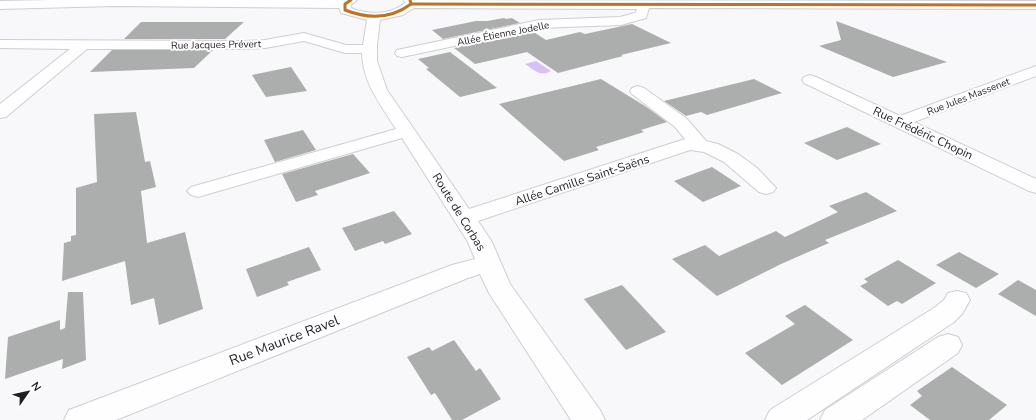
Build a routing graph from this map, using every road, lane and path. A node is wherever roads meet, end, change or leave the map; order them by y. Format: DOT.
graph roads {
  1 [pos="208,1"];
  2 [pos="348,2"];
  3 [pos="410,2"];
  4 [pos="649,3"];
  5 [pos="0,5"];
  6 [pos="1036,5"];
  7 [pos="374,16"];
  8 [pos="0,44"];
  9 [pos="84,44"];
  10 [pos="369,49"];
  11 [pos="402,53"];
  12 [pos="1036,71"];
  13 [pos="810,80"];
  14 [pos="638,90"];
  15 [pos="0,112"];
  16 [pos="899,122"];
  17 [pos="407,131"];
  18 [pos="699,144"];
  19 [pos="1036,186"];
  20 [pos="766,188"];
  21 [pos="198,191"];
  22 [pos="465,218"];
  23 [pos="489,264"];
  24 [pos="957,300"];
  25 [pos="948,345"];
  26 [pos="80,420"];
  27 [pos="589,420"];
  28 [pos="781,420"];
  29 [pos="836,420"];
  1 -- 2 [label="street"];
  1 -- 5 [label="street"];
  2 -- 7 [label="street"];
  3 -- 4 [label="street"];
  3 -- 7 [label="street"];
  4 -- 6 [label="street"];
  4 -- 11 [label="street, Allée Étienne Jodelle"];
  7 -- 10 [label="street, Route de Corbas"];
  8 -- 9 [label="street, Rue Jacques Prévert"];
  9 -- 10 [label="street, Rue Jacques Prévert"];
  9 -- 15 [label="street"];
  10 -- 17 [label="street, Route de Corbas"];
  12 -- 16 [label="street, Rue Jules Massenet"];
  13 -- 16 [label="street, Rue Frédéric Chopin"];
  14 -- 18 [label="street"];
  16 -- 19 [label="street, Rue Frédéric Chopin"];
  17 -- 21 [label="street"];
  17 -- 22 [label="street, Route de Corbas"];
  18 -- 20 [label="street"];
  18 -- 22 [label="street, Allée Camille Saint-Saëns"];
  22 -- 23 [label="street, Route de Corbas"];
  23 -- 26 [label="street, Rue Maurice Ravel"];
  23 -- 27 [label="street, Route de Corbas"];
  24 -- 28 [label="street"];
  25 -- 29 [label="street"];
}
